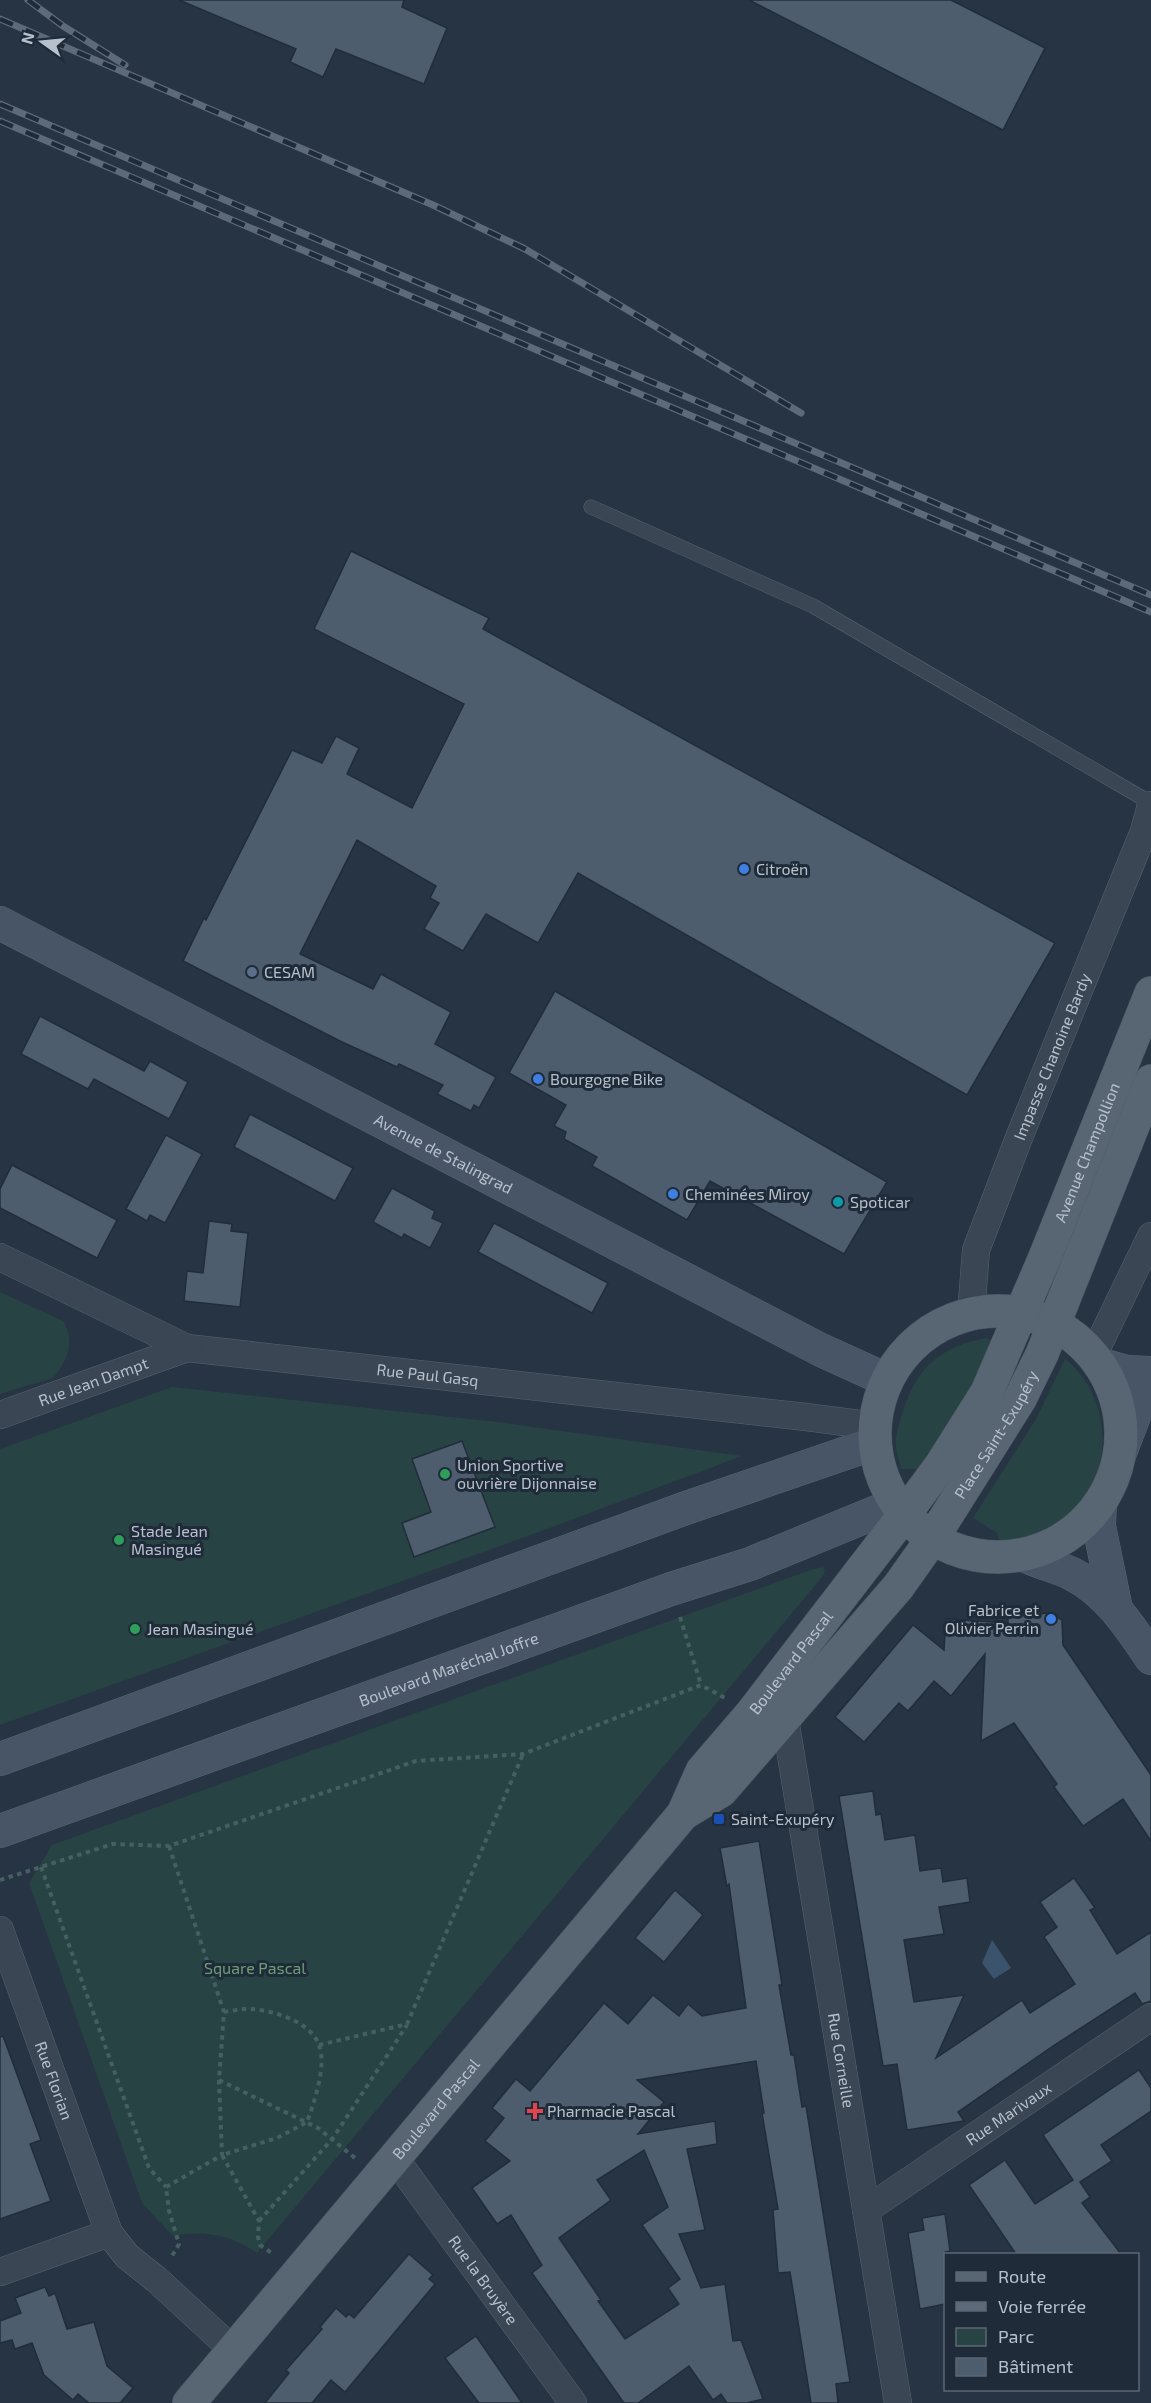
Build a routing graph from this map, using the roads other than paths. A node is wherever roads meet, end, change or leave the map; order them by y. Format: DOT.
graph roads {
  1 [pos="591,507"];
  2 [pos="1151,804"];
  3 [pos="0,923"];
  4 [pos="1151,993"];
  5 [pos="1151,1081"];
  6 [pos="1151,1236"];
  7 [pos="0,1257"];
  8 [pos="1021,1313"];
  9 [pos="971,1314"];
  10 [pos="1053,1324"];
  11 [pos="187,1348"];
  12 [pos="1096,1360"];
  13 [pos="1151,1373"];
  14 [pos="887,1380"];
  15 [pos="1151,1386"];
  16 [pos="0,1415"];
  17 [pos="875,1435"];
  18 [pos="1120,1454"];
  19 [pos="1100,1503"];
  20 [pos="900,1510"];
  21 [pos="932,1539"];
  22 [pos="1024,1555"];
  23 [pos="1116,1609"];
  24 [pos="1151,1658"];
  25 [pos="785,1719"];
  26 [pos="0,1759"];
  27 [pos="683,1814"];
  28 [pos="0,1831"];
  29 [pos="0,1930"];
  30 [pos="1151,2017"];
  31 [pos="385,2167"];
  32 [pos="866,2210"];
  33 [pos="110,2233"];
  34 [pos="0,2272"];
  35 [pos="233,2350"];
  36 [pos="189,2403"];
  37 [pos="573,2403"];
  38 [pos="898,2403"];
  1 -- 2 [label="lane"];
  2 -- 9 [label="street, Impasse Chanoine Bardy"];
  3 -- 14 [label="main road, Avenue de Stalingrad"];
  4 -- 8 [label="main road, Avenue Champollion"];
  5 -- 10 [label="main road, Avenue Champollion"];
  6 -- 12 [label="street"];
  7 -- 11 [label="street, Rue Paul Gasq"];
  8 -- 9 [label="main road"];
  8 -- 10 [label="main road"];
  8 -- 20 [label="main road, Place Saint-Exupéry"];
  9 -- 14 [label="main road"];
  10 -- 12 [label="main road"];
  10 -- 21 [label="main road, Place Saint-Exupéry"];
  11 -- 16 [label="street, Rue Jean Dampt"];
  11 -- 17 [label="street, Rue Paul Gasq"];
  12 -- 13 [label="main road"];
  12 -- 18 [label="main road"];
  14 -- 17 [label="main road"];
  15 -- 18 [label="main road"];
  17 -- 20 [label="main road"];
  17 -- 26 [label="main road"];
  18 -- 19 [label="main road"];
  19 -- 22 [label="main road"];
  19 -- 23 [label="main road"];
  20 -- 21 [label="main road"];
  20 -- 27 [label="main road, Boulevard Pascal"];
  20 -- 28 [label="main road, Boulevard Maréchal Joffre"];
  21 -- 22 [label="main road"];
  21 -- 25 [label="main road, Boulevard Pascal"];
  22 -- 23 [label="main road"];
  23 -- 24 [label="main road"];
  25 -- 27 [label="main road, Boulevard Pascal"];
  25 -- 32 [label="street, Rue Corneille"];
  27 -- 31 [label="main road, Boulevard Pascal"];
  29 -- 33 [label="street, Rue Florian"];
  30 -- 32 [label="street, Rue Marivaux"];
  31 -- 35 [label="main road, Boulevard Pascal"];
  31 -- 37 [label="street, Rue la Bruyère"];
  32 -- 38 [label="street, Rue Corneille"];
  33 -- 34 [label="street"];
  33 -- 35 [label="street, Rue Florian"];
  35 -- 36 [label="main road, Boulevard Pascal"];
}
